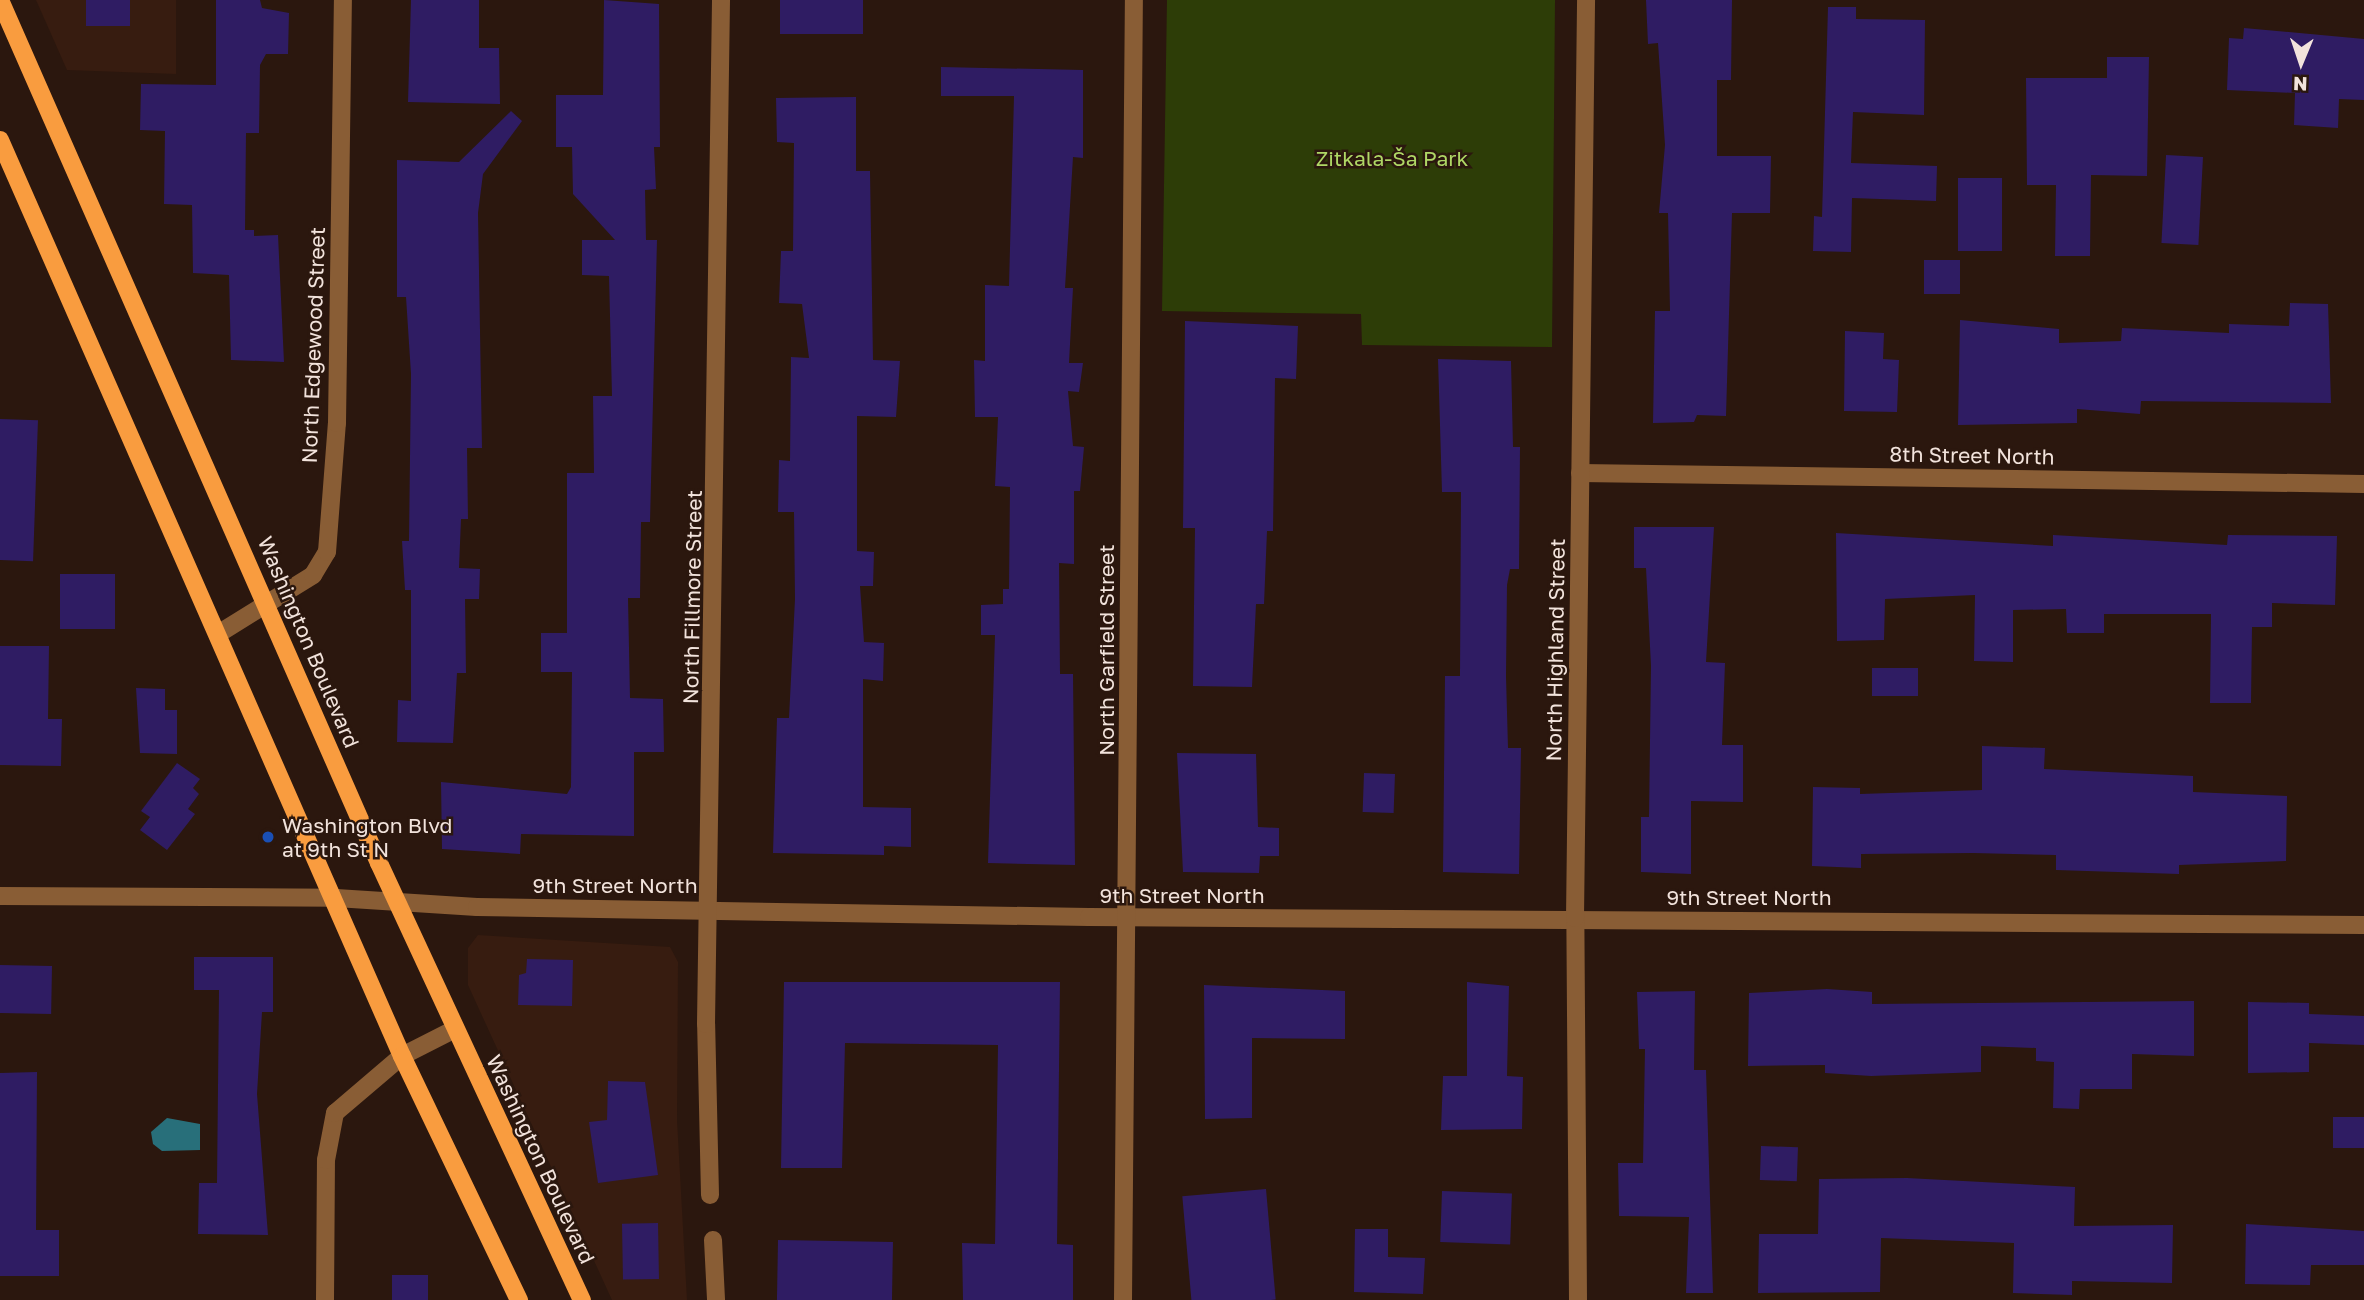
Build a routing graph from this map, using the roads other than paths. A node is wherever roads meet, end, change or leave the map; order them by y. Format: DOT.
graph roads {
  1 [pos="0,0"];
  2 [pos="343,0"];
  3 [pos="721,0"];
  4 [pos="1134,0"];
  5 [pos="1586,0"];
  6 [pos="0,140"];
  7 [pos="1580,473"];
  8 [pos="2364,484"];
  9 [pos="269,607"];
  10 [pos="218,634"];
  11 [pos="0,896"];
  12 [pos="336,898"];
  13 [pos="399,902"];
  14 [pos="712,909"];
  15 [pos="1126,918"];
  16 [pos="1575,918"];
  17 [pos="2364,925"];
  18 [pos="455,1029"];
  19 [pos="402,1056"];
  20 [pos="710,1195"];
  21 [pos="713,1240"];
  22 [pos="325,1300"];
  23 [pos="519,1300"];
  24 [pos="582,1300"];
  25 [pos="716,1300"];
  26 [pos="1123,1300"];
  27 [pos="1578,1300"];
  1 -- 9 [label="main road, Washington Boulevard"];
  2 -- 9 [label="street, North Edgewood Street"];
  3 -- 14 [label="street, North Fillmore Street"];
  4 -- 15 [label="street, North Garfield Street"];
  5 -- 7 [label="street, North Highland Street"];
  6 -- 10 [label="main road"];
  7 -- 8 [label="street, 8th Street North"];
  7 -- 16 [label="street, North Highland Street"];
  9 -- 10 [label="street, North Edgewood Street"];
  9 -- 13 [label="main road, Washington Boulevard"];
  10 -- 12 [label="main road"];
  11 -- 12 [label="street, 9th Street North"];
  12 -- 13 [label="street, 9th Street North"];
  12 -- 19 [label="main road"];
  13 -- 14 [label="street, 9th Street North"];
  13 -- 18 [label="main road, Washington Boulevard"];
  14 -- 15 [label="street, 9th Street North"];
  14 -- 20 [label="street, North Fillmore Street"];
  15 -- 16 [label="street, 9th Street North"];
  15 -- 26 [label="street, North Garfield Street"];
  16 -- 17 [label="street, 9th Street North"];
  16 -- 27 [label="street, North Highland Street"];
  18 -- 19 [label="street"];
  18 -- 24 [label="main road, Washington Boulevard"];
  19 -- 22 [label="street"];
  19 -- 23 [label="main road"];
  21 -- 25 [label="street"];
}
